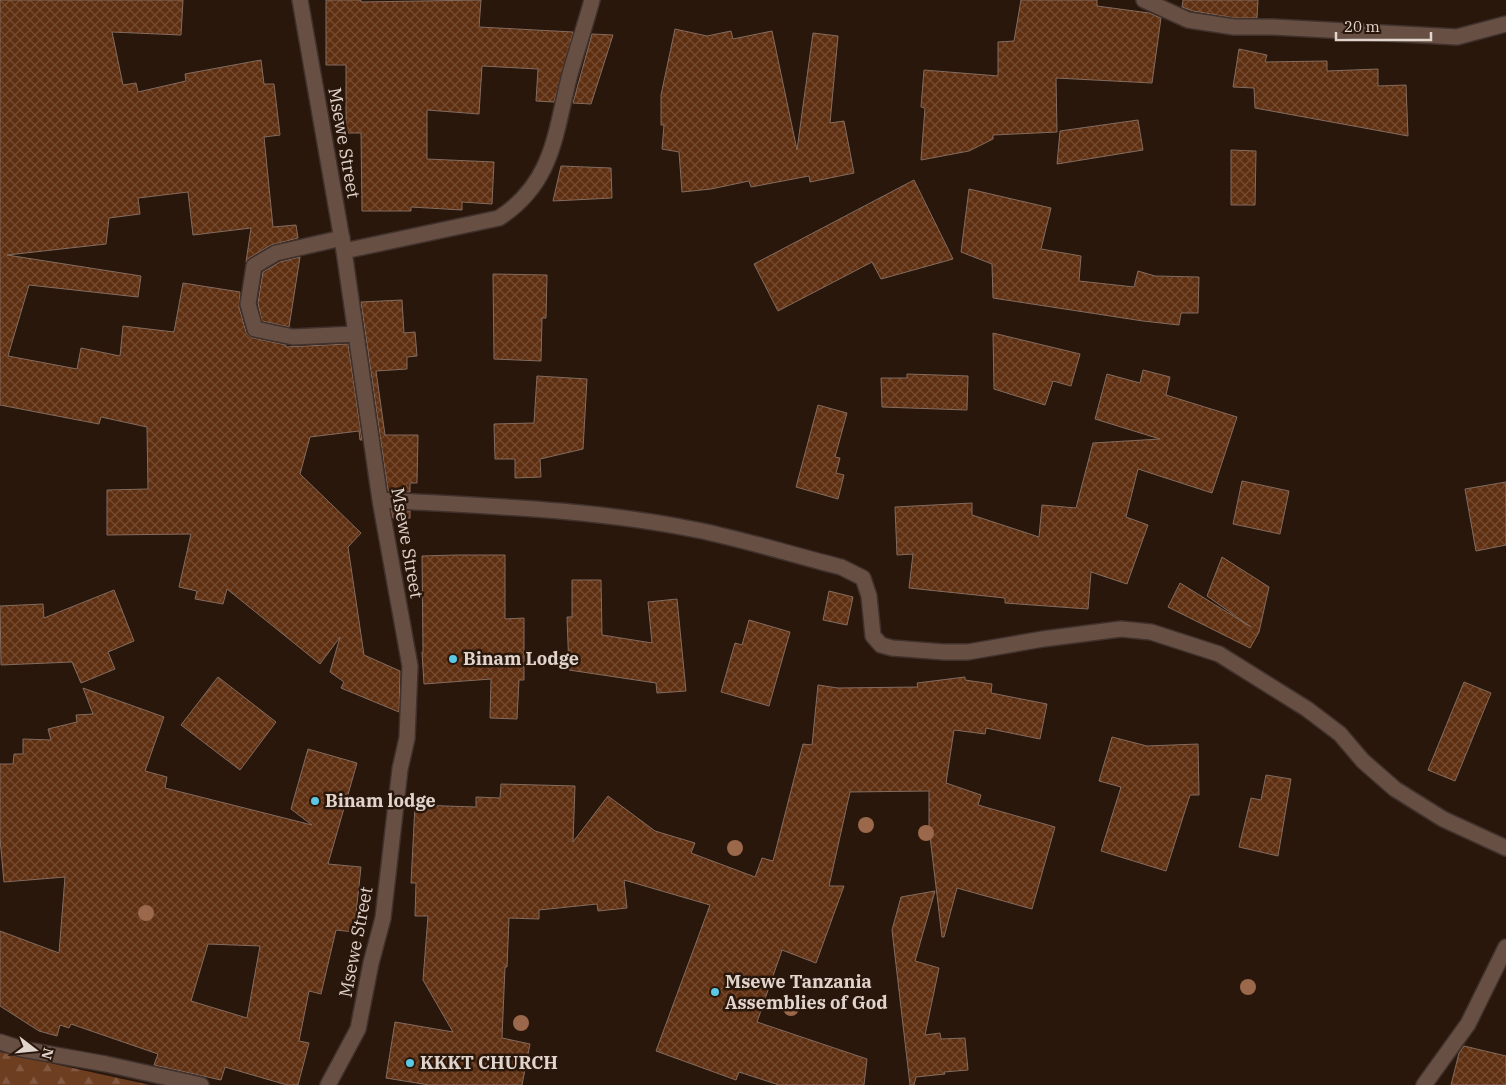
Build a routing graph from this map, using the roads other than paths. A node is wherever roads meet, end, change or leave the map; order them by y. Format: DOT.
graph roads {
  1 [pos="300,0"];
  2 [pos="592,0"];
  3 [pos="1144,0"];
  4 [pos="1506,24"];
  5 [pos="343,245"];
  6 [pos="356,334"];
  7 [pos="380,500"];
  8 [pos="1506,848"];
  9 [pos="1506,946"];
  10 [pos="0,1042"];
  11 [pos="201,1085"];
  12 [pos="328,1085"];
  13 [pos="1424,1085"];
  1 -- 5 [label="street, Msewe Street"];
  2 -- 5 [label="street"];
  3 -- 4 [label="street"];
  5 -- 6 [label="street, Msewe Street"];
  5 -- 6 [label="street"];
  6 -- 7 [label="street, Msewe Street"];
  7 -- 8 [label="street"];
  7 -- 12 [label="street, Msewe Street"];
  9 -- 13 [label="street"];
  10 -- 11 [label="street"];
}
